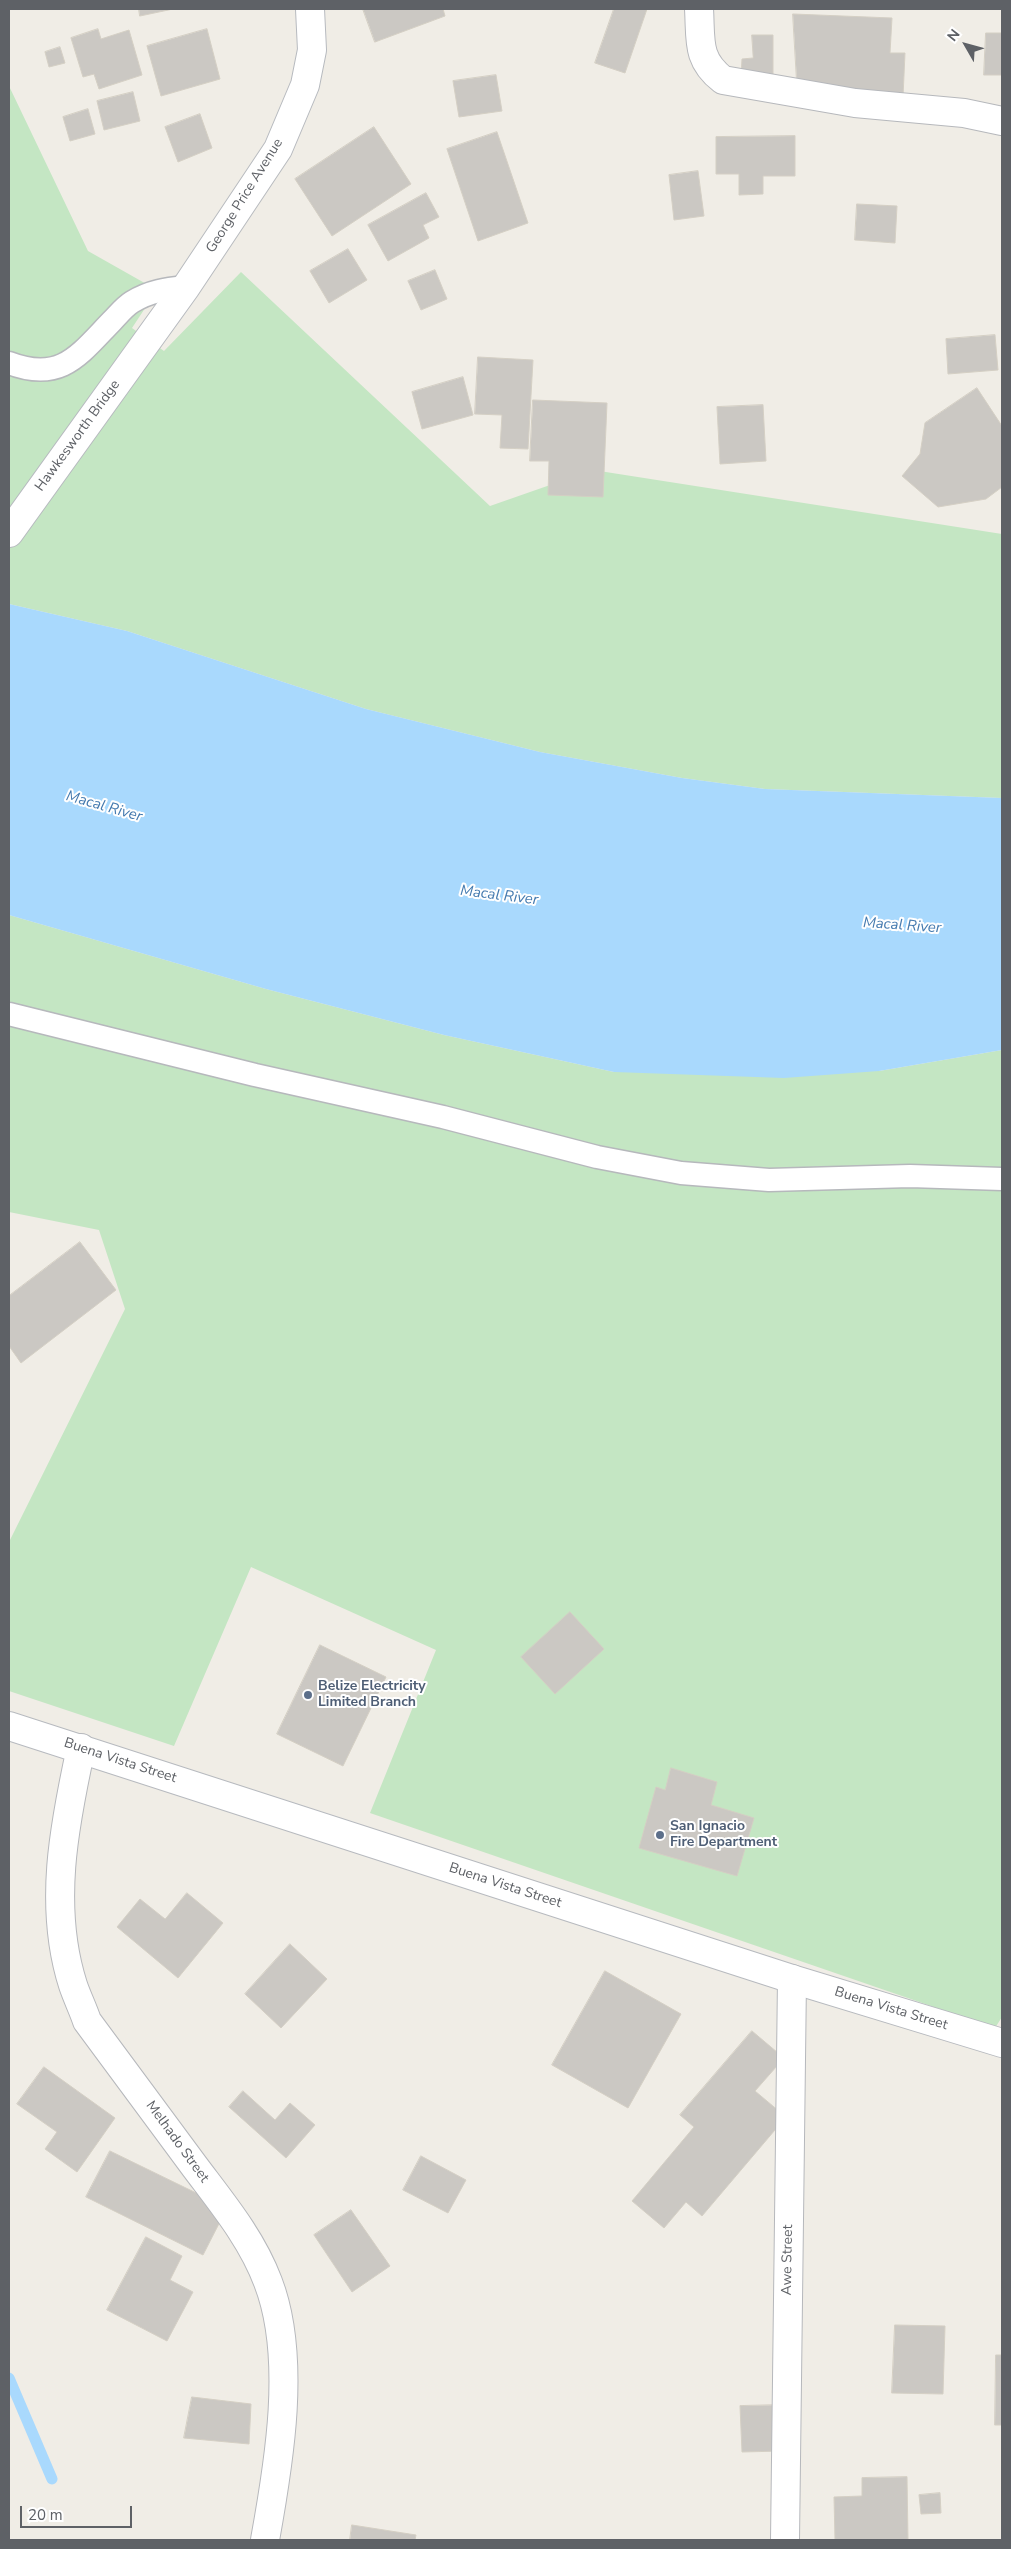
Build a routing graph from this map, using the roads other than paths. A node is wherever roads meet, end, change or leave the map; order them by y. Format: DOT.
graph roads {
  1 [pos="310,9"];
  2 [pos="699,9"];
  3 [pos="1002,121"];
  4 [pos="186,287"];
  5 [pos="148,339"];
  6 [pos="9,363"];
  7 [pos="9,533"];
  8 [pos="9,1014"];
  9 [pos="1002,1179"];
  10 [pos="9,1726"];
  11 [pos="80,1748"];
  12 [pos="792,1979"];
  13 [pos="1002,2043"];
  14 [pos="265,2540"];
  15 [pos="785,2540"];
  1 -- 4 [label="street, George Price Avenue"];
  2 -- 3 [label="street"];
  4 -- 5 [label="street, George Price Avenue"];
  4 -- 6 [label="lane"];
  5 -- 7 [label="street, Hawkesworth Bridge"];
  8 -- 9 [label="lane"];
  10 -- 11 [label="street, Buena Vista Street"];
  11 -- 12 [label="street, Buena Vista Street"];
  11 -- 14 [label="street, Melhado Street"];
  12 -- 13 [label="street, Buena Vista Street"];
  12 -- 15 [label="street, Awe Street"];
}
